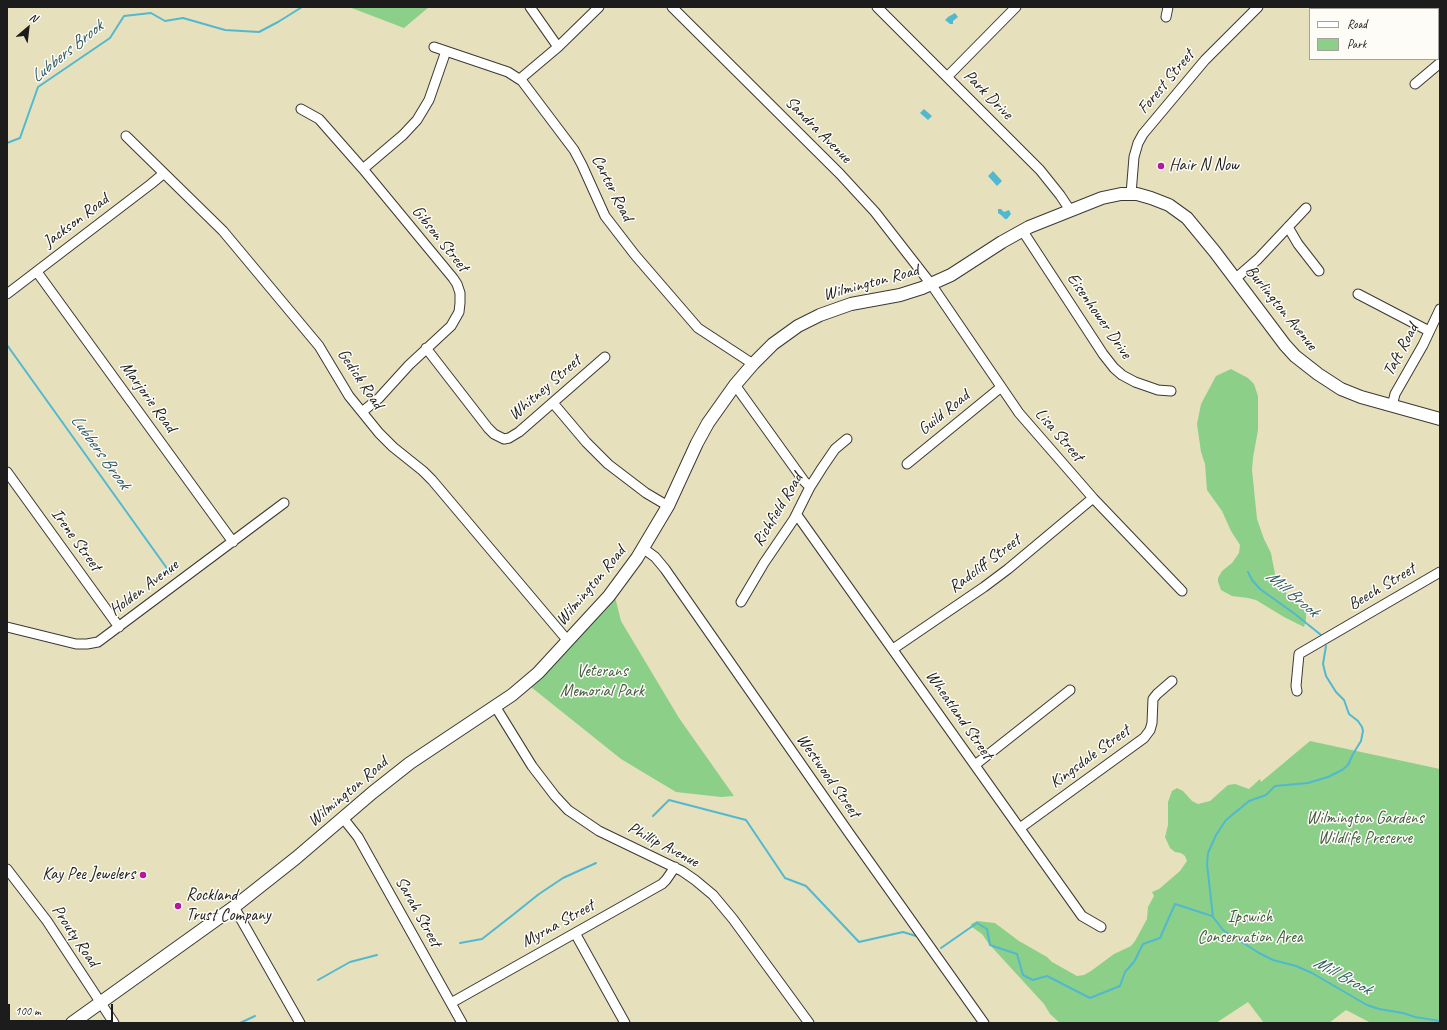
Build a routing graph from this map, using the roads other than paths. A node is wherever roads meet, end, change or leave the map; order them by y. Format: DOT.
graph roads {
  1 [pos="530,7"];
  2 [pos="599,7"];
  3 [pos="672,7"];
  4 [pos="877,7"];
  5 [pos="1016,7"];
  6 [pos="1168,7"];
  7 [pos="1258,7"];
  8 [pos="1166,17"];
  9 [pos="434,47"];
  10 [pos="558,47"];
  11 [pos="446,51"];
  12 [pos="1440,63"];
  13 [pos="947,77"];
  14 [pos="520,79"];
  15 [pos="1415,84"];
  16 [pos="301,109"];
  17 [pos="126,136"];
  18 [pos="364,169"];
  19 [pos="163,174"];
  20 [pos="1116,194"];
  21 [pos="1131,194"];
  22 [pos="1306,208"];
  23 [pos="1070,210"];
  24 [pos="1288,227"];
  25 [pos="1022,230"];
  26 [pos="1319,271"];
  27 [pos="36,272"];
  28 [pos="1236,279"];
  29 [pos="931,284"];
  30 [pos="7,294"];
  31 [pos="1358,294"];
  32 [pos="1440,309"];
  33 [pos="1430,331"];
  34 [pos="426,348"];
  35 [pos="605,357"];
  36 [pos="753,364"];
  37 [pos="735,385"];
  38 [pos="1000,388"];
  39 [pos="1171,391"];
  40 [pos="553,403"];
  41 [pos="1392,406"];
  42 [pos="362,412"];
  43 [pos="1440,419"];
  44 [pos="847,439"];
  45 [pos="907,464"];
  46 [pos="7,472"];
  47 [pos="810,487"];
  48 [pos="1093,498"];
  49 [pos="284,503"];
  50 [pos="668,506"];
  51 [pos="797,515"];
  52 [pos="233,542"];
  53 [pos="644,549"];
  54 [pos="1440,572"];
  55 [pos="1182,591"];
  56 [pos="741,602"];
  57 [pos="7,627"];
  58 [pos="119,627"];
  59 [pos="568,641"];
  60 [pos="892,649"];
  61 [pos="1172,681"];
  62 [pos="1070,690"];
  63 [pos="1297,691"];
  64 [pos="495,706"];
  65 [pos="975,765"];
  66 [pos="343,818"];
  67 [pos="1020,828"];
  68 [pos="675,867"];
  69 [pos="7,869"];
  70 [pos="234,907"];
  71 [pos="1101,927"];
  72 [pos="574,933"];
  73 [pos="100,1003"];
  74 [pos="451,1003"];
  75 [pos="72,1023"];
  76 [pos="114,1023"];
  77 [pos="300,1023"];
  78 [pos="462,1023"];
  79 [pos="625,1023"];
  80 [pos="809,1023"];
  81 [pos="984,1023"];
  1 -- 10 [label="street"];
  2 -- 10 [label="street"];
  3 -- 29 [label="street, Sandra Avenue"];
  4 -- 13 [label="street, Park Drive"];
  5 -- 13 [label="street"];
  6 -- 8 [label="street"];
  7 -- 21 [label="street, Forest Street"];
  9 -- 11 [label="street, Carter Road"];
  10 -- 14 [label="street"];
  11 -- 14 [label="street, Carter Road"];
  11 -- 18 [label="street"];
  12 -- 15 [label="street"];
  13 -- 23 [label="street, Park Drive"];
  14 -- 36 [label="street, Carter Road"];
  16 -- 18 [label="street, Gibson Street"];
  17 -- 19 [label="street, Gedick Road"];
  18 -- 34 [label="street, Gibson Street"];
  19 -- 27 [label="street, Jackson Road"];
  19 -- 42 [label="street, Gedick Road"];
  20 -- 21 [label="main road, Burlington Avenue"];
  20 -- 23 [label="main road, Wilmington Road"];
  21 -- 28 [label="main road, Burlington Avenue"];
  22 -- 24 [label="street"];
  23 -- 25 [label="main road, Wilmington Road"];
  24 -- 26 [label="street"];
  24 -- 28 [label="street"];
  25 -- 29 [label="main road, Wilmington Road"];
  25 -- 39 [label="street, Eisenhower Drive"];
  27 -- 30 [label="street, Jackson Road"];
  27 -- 52 [label="street, Marjorie Road"];
  28 -- 41 [label="main road, Burlington Avenue"];
  29 -- 36 [label="main road, Wilmington Road"];
  29 -- 38 [label="street, Lisa Street"];
  31 -- 33 [label="street"];
  32 -- 33 [label="street, Taft Road"];
  33 -- 41 [label="street, Taft Road"];
  34 -- 40 [label="street, Whitney Street"];
  34 -- 42 [label="street, Gibson Street"];
  35 -- 40 [label="street, Whitney Street"];
  36 -- 37 [label="main road, Wilmington Road"];
  37 -- 47 [label="street"];
  37 -- 50 [label="main road, Wilmington Road"];
  38 -- 45 [label="street, Guild Road"];
  38 -- 48 [label="street, Lisa Street"];
  40 -- 50 [label="street"];
  41 -- 43 [label="main road, Burlington Avenue"];
  42 -- 59 [label="street, Gedick Road"];
  44 -- 47 [label="street, Richfield Road"];
  46 -- 58 [label="street, Irene Street"];
  47 -- 51 [label="street, Richfield Road"];
  48 -- 55 [label="street, Lisa Street"];
  48 -- 60 [label="street, Radcliff Street"];
  49 -- 52 [label="street, Holden Avenue"];
  50 -- 53 [label="main road, Wilmington Road"];
  51 -- 56 [label="street, Richfield Road"];
  51 -- 60 [label="street, Wheatland Street"];
  52 -- 58 [label="street, Holden Avenue"];
  53 -- 59 [label="main road, Wilmington Road"];
  53 -- 81 [label="street, Westwood Street"];
  54 -- 63 [label="street, Beech Street"];
  57 -- 58 [label="street, Holden Avenue"];
  59 -- 64 [label="main road, Wilmington Road"];
  60 -- 65 [label="street, Wheatland Street"];
  61 -- 67 [label="street, Kingsdale Street"];
  62 -- 65 [label="street"];
  64 -- 66 [label="main road, Wilmington Road"];
  64 -- 68 [label="street, Phillip Avenue"];
  65 -- 67 [label="street, Wheatland Street"];
  66 -- 70 [label="main road, Wilmington Road"];
  66 -- 74 [label="street, Sarah Street"];
  67 -- 71 [label="street, Wheatland Street"];
  68 -- 72 [label="street, Myrna Street"];
  68 -- 80 [label="street, Phillip Avenue"];
  69 -- 73 [label="street, Prouty Road"];
  70 -- 73 [label="main road, Wilmington Road"];
  70 -- 77 [label="street"];
  72 -- 74 [label="street, Myrna Street"];
  72 -- 79 [label="street"];
  73 -- 75 [label="main road, Wilmington Road"];
  73 -- 76 [label="street, Prouty Road"];
  74 -- 78 [label="street, Sarah Street"];
}
